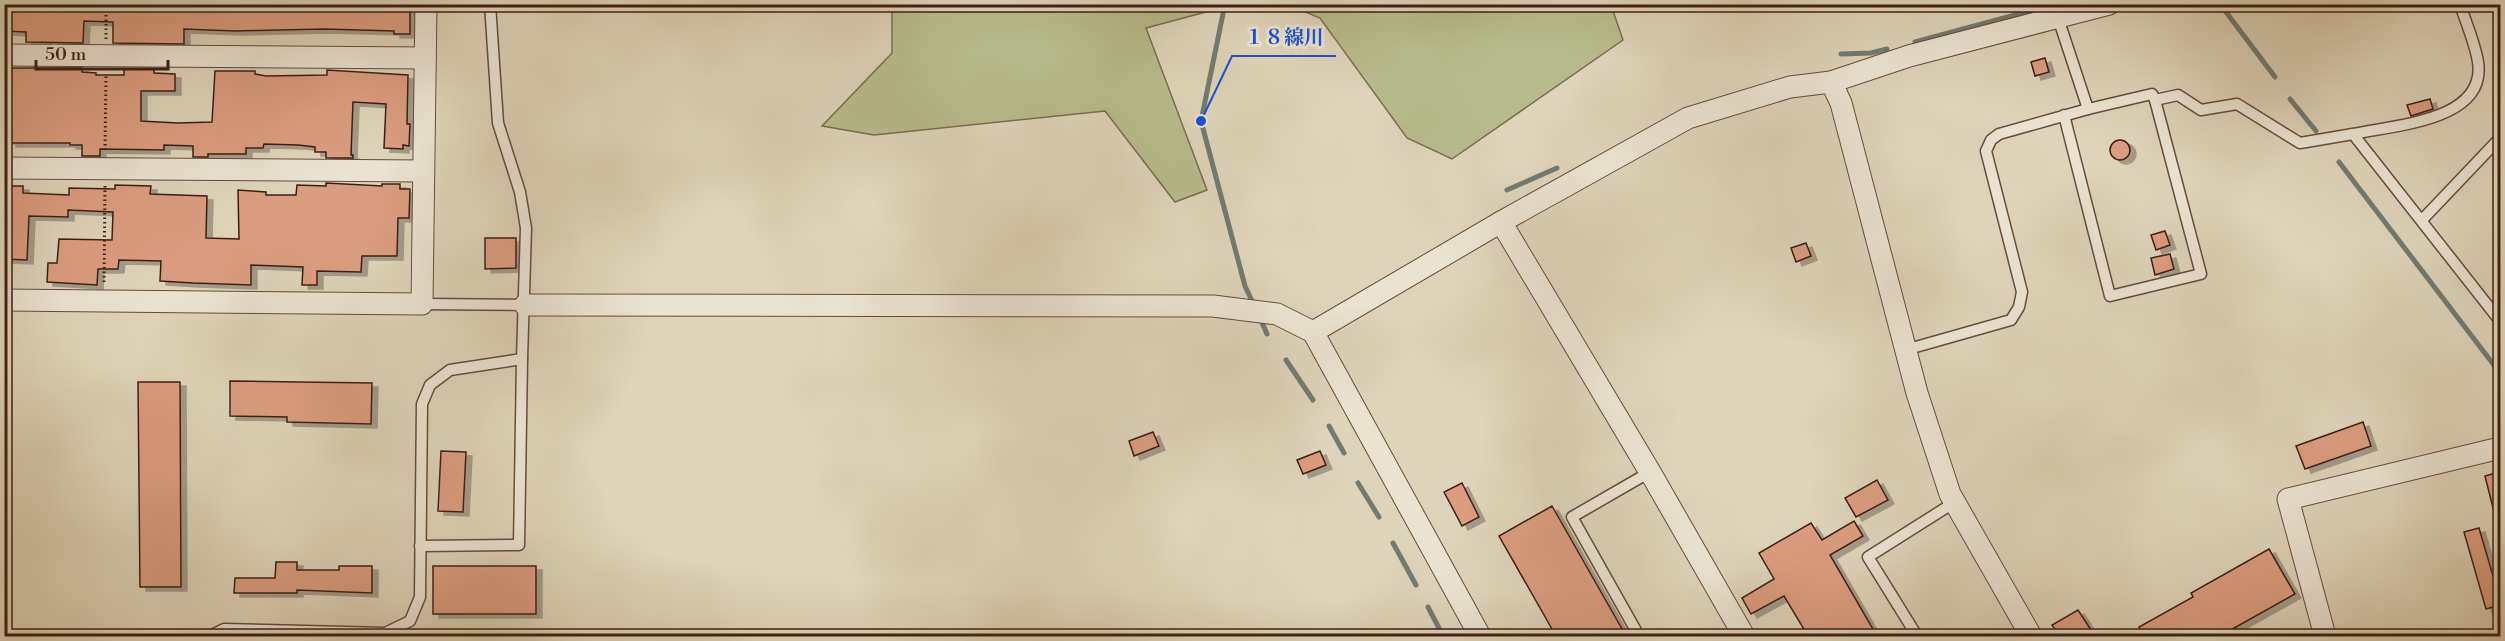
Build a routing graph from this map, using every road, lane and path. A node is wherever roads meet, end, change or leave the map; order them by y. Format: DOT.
graph roads {
  1 [pos="106,4"];
  2 [pos="426,4"];
  3 [pos="490,4"];
  4 [pos="2109,4"];
  5 [pos="2460,4"];
  6 [pos="2058,18"];
  7 [pos="4,55"];
  8 [pos="106,56"];
  9 [pos="425,58"];
  10 [pos="1831,82"];
  11 [pos="2155,100"];
  12 [pos="2088,109"];
  13 [pos="2064,116"];
  14 [pos="2354,134"];
  15 [pos="2500,138"];
  16 [pos="4,168"];
  17 [pos="105,169"];
  18 [pos="423,171"];
  19 [pos="2422,220"];
  20 [pos="1501,222"];
  21 [pos="104,285"];
  22 [pos="4,300"];
  23 [pos="422,304"];
  24 [pos="525,305"];
  25 [pos="2500,321"];
  26 [pos="1313,333"];
  27 [pos="1905,350"];
  28 [pos="522,359"];
  29 [pos="2500,447"];
  30 [pos="1650,472"];
  31 [pos="1955,502"];
  32 [pos="420,546"];
  33 [pos="284,633"];
  34 [pos="2025,634"];
  35 [pos="210,636"];
  36 [pos="1480,636"];
  37 [pos="1639,636"];
  38 [pos="1744,636"];
  39 [pos="1917,636"];
  40 [pos="2325,636"];
  1 -- 8 [label="path"];
  2 -- 9 [label="street"];
  3 -- 24 [label="lane"];
  4 -- 6 [label="street"];
  5 -- 14 [label="lane"];
  6 -- 10 [label="street"];
  6 -- 12 [label="lane"];
  7 -- 8 [label="street"];
  8 -- 9 [label="street"];
  8 -- 17 [label="path"];
  9 -- 18 [label="street"];
  10 -- 20 [label="street"];
  10 -- 27 [label="street"];
  11 -- 12 [label="lane"];
  11 -- 13 [label="lane"];
  11 -- 14 [label="lane"];
  12 -- 13 [label="lane"];
  13 -- 27 [label="lane"];
  14 -- 19 [label="lane"];
  15 -- 19 [label="lane"];
  16 -- 17 [label="street"];
  17 -- 18 [label="street"];
  17 -- 21 [label="path"];
  18 -- 23 [label="street"];
  19 -- 25 [label="lane"];
  20 -- 26 [label="street"];
  20 -- 30 [label="street"];
  22 -- 23 [label="street"];
  23 -- 24 [label="lane"];
  24 -- 26 [label="street"];
  24 -- 28 [label="lane"];
  26 -- 36 [label="street"];
  27 -- 31 [label="street"];
  28 -- 32 [label="lane"];
  28 -- 32 [label="lane"];
  29 -- 40 [label="street"];
  30 -- 37 [label="lane"];
  30 -- 38 [label="street"];
  31 -- 34 [label="street"];
  31 -- 39 [label="lane"];
  32 -- 33 [label="lane"];
  33 -- 35 [label="lane"];
}
